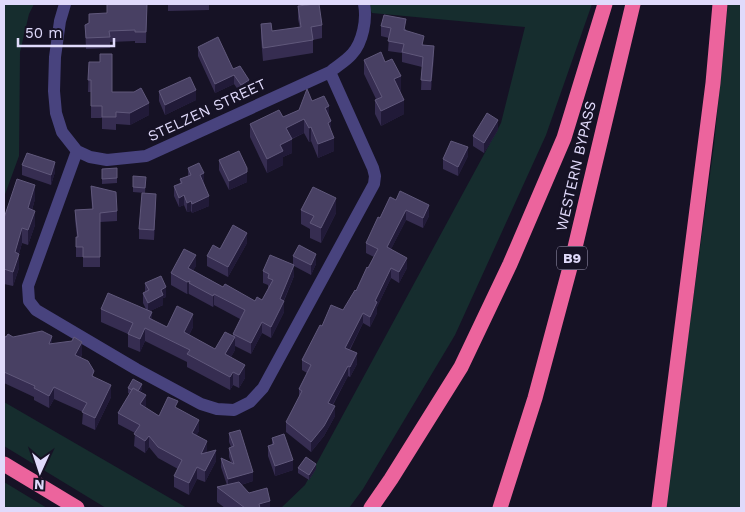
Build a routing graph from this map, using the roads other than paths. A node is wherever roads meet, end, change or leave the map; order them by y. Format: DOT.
graph roads {
  1 [pos="65,4"];
  2 [pos="364,4"];
  3 [pos="605,4"];
  4 [pos="633,4"];
  5 [pos="720,4"];
  6 [pos="330,72"];
  7 [pos="77,151"];
  8 [pos="4,464"];
  9 [pos="77,508"];
  10 [pos="371,508"];
  11 [pos="500,508"];
  12 [pos="659,508"];
  1 -- 7 [label="street"];
  2 -- 6 [label="street, STELZEN STREET"];
  3 -- 10 [label="highway"];
  4 -- 11 [label="highway, WESTERN BYPASS / B9"];
  5 -- 12 [label="highway"];
  6 -- 7 [label="street, STELZEN STREET"];
  6 -- 7 [label="street"];
  8 -- 9 [label="highway"];
}
